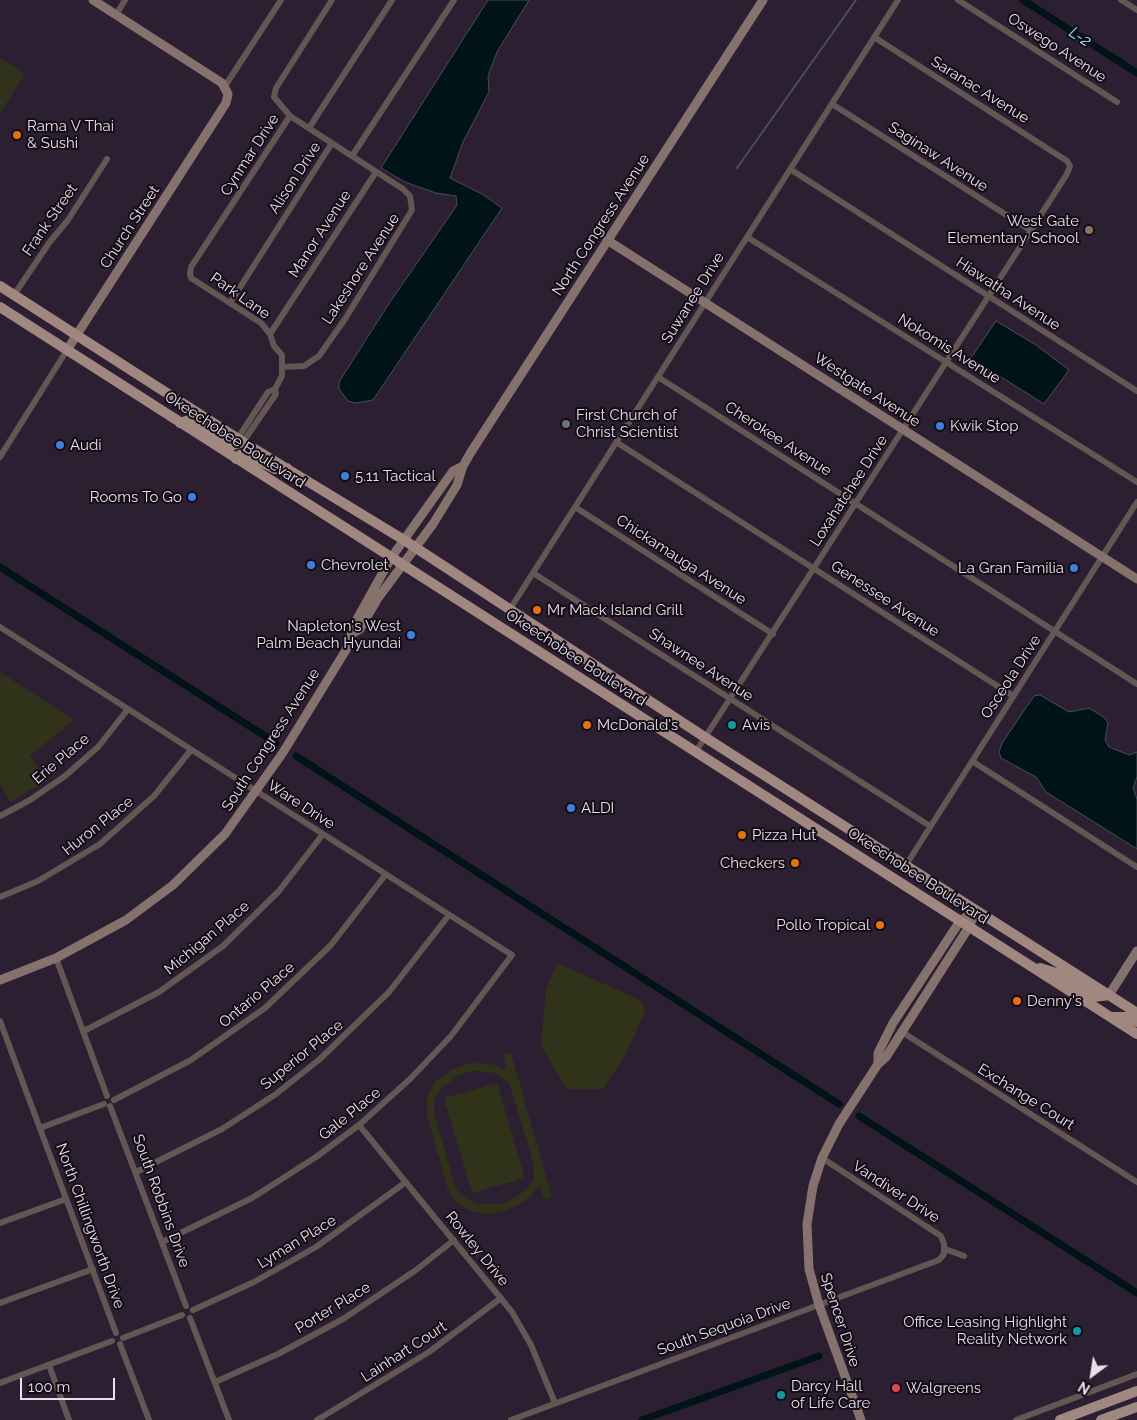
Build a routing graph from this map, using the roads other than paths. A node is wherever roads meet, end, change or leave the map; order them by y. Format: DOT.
graph roads {
  1 [pos="93,0"];
  2 [pos="125,0"];
  3 [pos="281,0"];
  4 [pos="332,0"];
  5 [pos="392,0"];
  6 [pos="454,0"];
  7 [pos="764,0"];
  8 [pos="898,0"];
  9 [pos="958,0"];
  10 [pos="1121,0"];
  11 [pos="1137,10"];
  12 [pos="116,15"];
  13 [pos="874,37"];
  14 [pos="225,86"];
  15 [pos="1116,102"];
  16 [pos="832,104"];
  17 [pos="290,116"];
  18 [pos="309,128"];
  19 [pos="332,143"];
  20 [pos="352,156"];
  21 [pos="107,159"];
  22 [pos="1070,166"];
  23 [pos="790,169"];
  24 [pos="376,172"];
  25 [pos="1030,230"];
  26 [pos="747,237"];
  27 [pos="607,240"];
  28 [pos="190,274"];
  29 [pos="0,286"];
  30 [pos="14,295"];
  31 [pos="989,297"];
  32 [pos="230,303"];
  33 [pos="705,303"];
  34 [pos="0,307"];
  35 [pos="270,334"];
  36 [pos="76,335"];
  37 [pos="67,350"];
  38 [pos="947,362"];
  39 [pos="283,367"];
  40 [pos="658,377"];
  41 [pos="1137,391"];
  42 [pos="180,423"];
  43 [pos="904,430"];
  44 [pos="240,440"];
  45 [pos="616,442"];
  46 [pos="0,458"];
  47 [pos="236,459"];
  48 [pos="463,466"];
  49 [pos="287,468"];
  50 [pos="1137,482"];
  51 [pos="1137,502"];
  52 [pos="856,504"];
  53 [pos="575,508"];
  54 [pos="404,540"];
  55 [pos="416,549"];
  56 [pos="1102,557"];
  57 [pos="391,558"];
  58 [pos="403,565"];
  59 [pos="815,569"];
  60 [pos="533,573"];
  61 [pos="1137,579"];
  62 [pos="510,609"];
  63 [pos="0,627"];
  64 [pos="1055,631"];
  65 [pos="353,633"];
  66 [pos="773,634"];
  67 [pos="1137,684"];
  68 [pos="1013,696"];
  69 [pos="732,699"];
  70 [pos="128,709"];
  71 [pos="706,738"];
  72 [pos="191,750"];
  73 [pos="696,753"];
  74 [pos="972,761"];
  75 [pos="257,792"];
  76 [pos="0,816"];
  77 [pos="930,826"];
  78 [pos="323,834"];
  79 [pos="906,865"];
  80 [pos="1137,866"];
  81 [pos="386,874"];
  82 [pos="0,897"];
  83 [pos="976,910"];
  84 [pos="449,915"];
  85 [pos="965,924"];
  86 [pos="512,955"];
  87 [pos="1136,955"];
  88 [pos="56,958"];
  89 [pos="1025,962"];
  90 [pos="0,980"];
  91 [pos="920,981"];
  92 [pos="1109,995"];
  93 [pos="923,1000"];
  94 [pos="1137,1013"];
  95 [pos="1110,1017"];
  96 [pos="0,1021"];
  97 [pos="1137,1022"];
  98 [pos="84,1032"];
  99 [pos="902,1032"];
  100 [pos="1137,1034"];
  101 [pos="878,1064"];
  102 [pos="109,1103"];
  103 [pos="359,1124"];
  104 [pos="40,1128"];
  105 [pos="822,1158"];
  106 [pos="136,1172"];
  107 [pos="406,1182"];
  108 [pos="1137,1182"];
  109 [pos="66,1199"];
  110 [pos="0,1223"];
  111 [pos="454,1240"];
  112 [pos="162,1242"];
  113 [pos="944,1252"];
  114 [pos="964,1256"];
  115 [pos="92,1269"];
  116 [pos="501,1298"];
  117 [pos="0,1303"];
  118 [pos="819,1305"];
  119 [pos="186,1306"];
  120 [pos="193,1310"];
  121 [pos="182,1315"];
  122 [pos="190,1318"];
  123 [pos="116,1333"];
  124 [pos="112,1341"];
  125 [pos="121,1341"];
  126 [pos="49,1365"];
  127 [pos="1137,1374"];
  128 [pos="215,1382"];
  129 [pos="0,1383"];
  130 [pos="1137,1391"];
  131 [pos="555,1403"];
  132 [pos="1137,1407"];
  133 [pos="69,1420"];
  134 [pos="149,1420"];
  135 [pos="229,1420"];
  136 [pos="317,1420"];
  137 [pos="511,1420"];
  138 [pos="860,1420"];
  139 [pos="1016,1420"];
  140 [pos="1060,1420"];
  141 [pos="1101,1420"];
  1 -- 12 [label="street"];
  2 -- 12 [label="street"];
  3 -- 14 [label="street"];
  4 -- 17 [label="street, Cynmar Drive"];
  5 -- 18 [label="street, Alison Drive"];
  6 -- 20 [label="street"];
  7 -- 27 [label="street, North Congress Avenue"];
  8 -- 13 [label="street, Suwanee Drive"];
  9 -- 15 [label="street, Oswego Avenue"];
  10 -- 11 [label="street"];
  12 -- 14 [label="street"];
  13 -- 16 [label="street, Suwanee Drive"];
  13 -- 22 [label="street, Saranac Avenue"];
  14 -- 36 [label="street, Church Street"];
  16 -- 23 [label="street, Suwanee Drive"];
  16 -- 25 [label="street, Saginaw Avenue"];
  17 -- 18 [label="street"];
  17 -- 28 [label="street, Cynmar Drive"];
  18 -- 19 [label="street, Alison Drive"];
  19 -- 20 [label="street"];
  19 -- 32 [label="street, Alison Drive"];
  20 -- 24 [label="street"];
  21 -- 30 [label="street, Frank Street"];
  22 -- 25 [label="street, Loxahatchee Drive"];
  23 -- 26 [label="street, Suwanee Drive"];
  23 -- 31 [label="street, Hiawatha Avenue"];
  24 -- 35 [label="street, Manor Avenue"];
  24 -- 39 [label="street, Lakeshore Avenue"];
  25 -- 31 [label="street, Loxahatchee Drive"];
  26 -- 33 [label="street, Suwanee Drive"];
  26 -- 38 [label="street, Nokomis Avenue"];
  27 -- 33 [label="street, Westgate Avenue"];
  27 -- 48 [label="street, North Congress Avenue"];
  28 -- 32 [label="street, Park Lane"];
  29 -- 30 [label="main road, Okeechobee Boulevard"];
  30 -- 36 [label="main road, Okeechobee Boulevard"];
  31 -- 38 [label="street, Loxahatchee Drive"];
  31 -- 41 [label="street, Hiawatha Avenue"];
  32 -- 35 [label="street, Park Lane"];
  33 -- 40 [label="street, Suwanee Drive"];
  33 -- 43 [label="street, Westgate Avenue"];
  34 -- 37 [label="main road, Okeechobee Boulevard"];
  35 -- 39 [label="street, Park Lane"];
  36 -- 37 [label="street, Church Street"];
  36 -- 44 [label="main road, Okeechobee Boulevard"];
  37 -- 42 [label="main road, Okeechobee Boulevard"];
  37 -- 46 [label="street"];
  38 -- 43 [label="street, Loxahatchee Drive"];
  38 -- 50 [label="street, Nokomis Avenue"];
  39 -- 44 [label="street"];
  40 -- 45 [label="street, Suwanee Drive"];
  40 -- 52 [label="street, Cherokee Avenue"];
  42 -- 44 [label="main road"];
  42 -- 47 [label="main road, Okeechobee Boulevard"];
  43 -- 52 [label="street, Loxahatchee Drive"];
  43 -- 56 [label="street, Westgate Avenue"];
  44 -- 49 [label="main road, Okeechobee Boulevard"];
  45 -- 53 [label="street, Suwanee Drive"];
  45 -- 59 [label="street, Genessee Avenue"];
  47 -- 49 [label="main road"];
  47 -- 57 [label="main road, Okeechobee Boulevard"];
  48 -- 54 [label="street, North Congress Avenue"];
  48 -- 55 [label="street, North Congress Avenue"];
  49 -- 54 [label="main road, Okeechobee Boulevard"];
  51 -- 56 [label="street, Osceola Drive"];
  52 -- 59 [label="street, Loxahatchee Drive"];
  52 -- 64 [label="street, Cherokee Avenue"];
  53 -- 60 [label="street, Suwanee Drive"];
  53 -- 66 [label="street, Chickamauga Avenue"];
  54 -- 55 [label="main road, Okeechobee Boulevard"];
  54 -- 57 [label="street, North Congress Avenue"];
  55 -- 58 [label="street, North Congress Avenue"];
  55 -- 62 [label="main road, Okeechobee Boulevard"];
  56 -- 61 [label="street, Westgate Avenue"];
  56 -- 64 [label="street, Osceola Drive"];
  57 -- 58 [label="main road, Okeechobee Boulevard"];
  57 -- 65 [label="street, South Congress Avenue"];
  58 -- 65 [label="street, South Congress Avenue"];
  58 -- 73 [label="main road, Okeechobee Boulevard"];
  59 -- 66 [label="street, Loxahatchee Drive"];
  59 -- 68 [label="street, Genessee Avenue"];
  60 -- 62 [label="street, Suwanee Drive"];
  60 -- 69 [label="street, Shawnee Avenue"];
  62 -- 71 [label="main road, Okeechobee Boulevard"];
  63 -- 70 [label="street, Ware Drive"];
  64 -- 67 [label="street, Cherokee Avenue"];
  64 -- 68 [label="street, Osceola Drive"];
  65 -- 75 [label="street, South Congress Avenue"];
  66 -- 69 [label="street, Loxahatchee Drive"];
  68 -- 74 [label="street, Osceola Drive"];
  69 -- 71 [label="street, Loxahatchee Drive"];
  69 -- 77 [label="street, Shawnee Avenue"];
  70 -- 72 [label="street, Ware Drive"];
  70 -- 76 [label="street, Erie Place"];
  71 -- 73 [label="street, Loxahatchee Drive"];
  71 -- 79 [label="main road, Okeechobee Boulevard"];
  72 -- 75 [label="street, Ware Drive"];
  72 -- 82 [label="street, Huron Place"];
  73 -- 85 [label="main road, Okeechobee Boulevard"];
  74 -- 77 [label="street, Osceola Drive"];
  74 -- 80 [label="street"];
  75 -- 78 [label="street, Ware Drive"];
  75 -- 88 [label="street, South Congress Avenue"];
  77 -- 79 [label="street, Osceola Drive"];
  78 -- 81 [label="street, Ware Drive"];
  78 -- 98 [label="street, Michigan Place"];
  79 -- 83 [label="main road, Okeechobee Boulevard"];
  81 -- 84 [label="street, Ware Drive"];
  81 -- 102 [label="street, Ontario Place"];
  83 -- 85 [label="street, Spencer Drive"];
  83 -- 92 [label="main road, Okeechobee Boulevard"];
  84 -- 86 [label="street, Ware Drive"];
  84 -- 106 [label="street, Superior Place"];
  85 -- 89 [label="main road, Okeechobee Boulevard"];
  85 -- 91 [label="street, Spencer Drive"];
  85 -- 93 [label="street, Spencer Drive"];
  86 -- 103 [label="street, Gale Place"];
  87 -- 92 [label="street"];
  88 -- 90 [label="street, South Congress Avenue"];
  88 -- 98 [label="street"];
  89 -- 92 [label="main road"];
  89 -- 95 [label="main road, Okeechobee Boulevard"];
  91 -- 93 [label="street"];
  91 -- 101 [label="street, Spencer Drive"];
  92 -- 94 [label="main road, Okeechobee Boulevard"];
  93 -- 99 [label="street, Spencer Drive"];
  95 -- 97 [label="main road"];
  95 -- 100 [label="main road, Okeechobee Boulevard"];
  96 -- 104 [label="street, North Chillingworth Drive"];
  98 -- 102 [label="street"];
  99 -- 101 [label="street, Spencer Drive"];
  99 -- 108 [label="street, Exchange Court"];
  101 -- 105 [label="street, Spencer Drive"];
  102 -- 104 [label="street, Ontario Place"];
  102 -- 106 [label="street, South Robbins Drive"];
  103 -- 107 [label="street, Rowley Drive"];
  103 -- 112 [label="street, Gale Place"];
  104 -- 109 [label="street, North Chillingworth Drive"];
  105 -- 113 [label="street, Vandiver Drive"];
  105 -- 118 [label="street, Spencer Drive"];
  106 -- 112 [label="street, South Robbins Drive"];
  107 -- 111 [label="street, Rowley Drive"];
  107 -- 120 [label="street, Lyman Place"];
  109 -- 110 [label="street"];
  109 -- 115 [label="street, North Chillingworth Drive"];
  111 -- 116 [label="street, Rowley Drive"];
  111 -- 128 [label="street, Porter Place"];
  112 -- 119 [label="street, South Robbins Drive"];
  113 -- 114 [label="street"];
  113 -- 118 [label="street, South Sequoia Drive"];
  115 -- 117 [label="street"];
  115 -- 123 [label="street, North Chillingworth Drive"];
  116 -- 131 [label="street, Rowley Drive"];
  116 -- 136 [label="street, Lainhart Court"];
  118 -- 131 [label="street, South Sequoia Drive"];
  118 -- 138 [label="street, Spencer Drive"];
  119 -- 120 [label="street"];
  119 -- 121 [label="street"];
  120 -- 122 [label="street"];
  121 -- 122 [label="street"];
  121 -- 125 [label="street"];
  122 -- 128 [label="street"];
  123 -- 124 [label="street"];
  123 -- 125 [label="street"];
  124 -- 125 [label="street"];
  124 -- 126 [label="street"];
  125 -- 134 [label="street"];
  126 -- 129 [label="street"];
  126 -- 133 [label="street"];
  127 -- 139 [label="street"];
  128 -- 135 [label="street"];
  130 -- 140 [label="main road"];
  131 -- 137 [label="street, South Sequoia Drive"];
  132 -- 141 [label="main road"];
}
